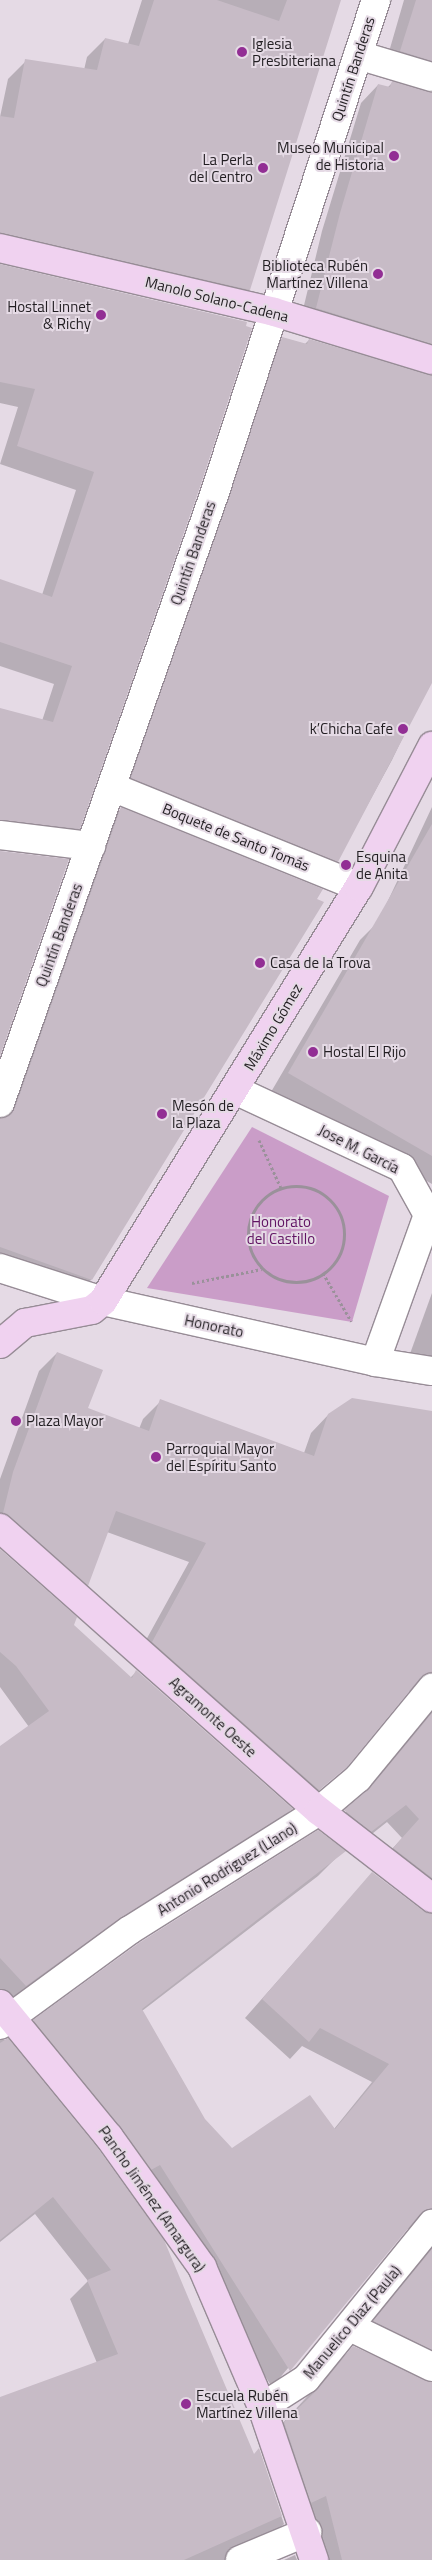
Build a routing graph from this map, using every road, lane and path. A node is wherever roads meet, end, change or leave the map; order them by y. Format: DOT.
graph roads {
  1 [pos="376,0"];
  2 [pos="358,55"];
  3 [pos="432,77"];
  4 [pos="0,248"];
  5 [pos="274,312"];
  6 [pos="432,360"];
  7 [pos="432,746"];
  8 [pos="112,787"];
  9 [pos="0,835"];
  10 [pos="91,846"];
  11 [pos="359,887"];
  12 [pos="236,1090"];
  13 [pos="0,1103"];
  14 [pos="335,1206"];
  15 [pos="0,1268"];
  16 [pos="102,1301"];
  17 [pos="0,1344"];
  18 [pos="375,1362"];
  19 [pos="432,1371"];
  20 [pos="0,1528"];
  21 [pos="432,1688"];
  22 [pos="318,1811"];
  23 [pos="432,1898"];
  24 [pos="4,2015"];
  25 [pos="432,2224"];
  26 [pos="350,2327"];
  27 [pos="432,2367"];
  28 [pos="262,2407"];
  29 [pos="307,2532"];
  30 [pos="240,2560"];
  31 [pos="314,2560"];
  1 -- 2 [label="street, Quintín Banderas"];
  2 -- 3 [label="street"];
  2 -- 5 [label="street, Quintín Banderas"];
  4 -- 5 [label="street, Manolo Solano-Cadena"];
  5 -- 6 [label="street, Manolo Solano-Cadena"];
  5 -- 8 [label="street, Quintín Banderas"];
  7 -- 11 [label="street, Máximo Gómez"];
  8 -- 10 [label="street, Quintín Banderas"];
  8 -- 11 [label="street, Boquete de Santo Tomás"];
  9 -- 10 [label="street"];
  10 -- 13 [label="street, Quintín Banderas"];
  11 -- 12 [label="street, Máximo Gómez"];
  12 -- 16 [label="street, Máximo Gómez"];
  12 -- 18 [label="street, Jose M. García"];
  14 -- 14 [label="path"];
  15 -- 16 [label="street, Honorato"];
  16 -- 17 [label="street"];
  16 -- 18 [label="street, Honorato"];
  18 -- 19 [label="street, Honorato"];
  20 -- 22 [label="street, Agramonte Oeste"];
  21 -- 22 [label="street, Antonio Rodriguez (Llano)"];
  22 -- 23 [label="street, Agramonte Oeste"];
  22 -- 24 [label="street, Antonio Rodriguez (Llano)"];
  24 -- 28 [label="street, Pancho Jiménez (Amargura)"];
  25 -- 26 [label="street, Manuelico Diaz (Paula)"];
  26 -- 27 [label="street"];
  26 -- 28 [label="street, Manuelico Diaz (Paula)"];
  28 -- 29 [label="street, Pancho Jiménez (Amargura)"];
  29 -- 30 [label="street"];
  29 -- 31 [label="street, Pancho Jiménez (Amargura)"];
}
